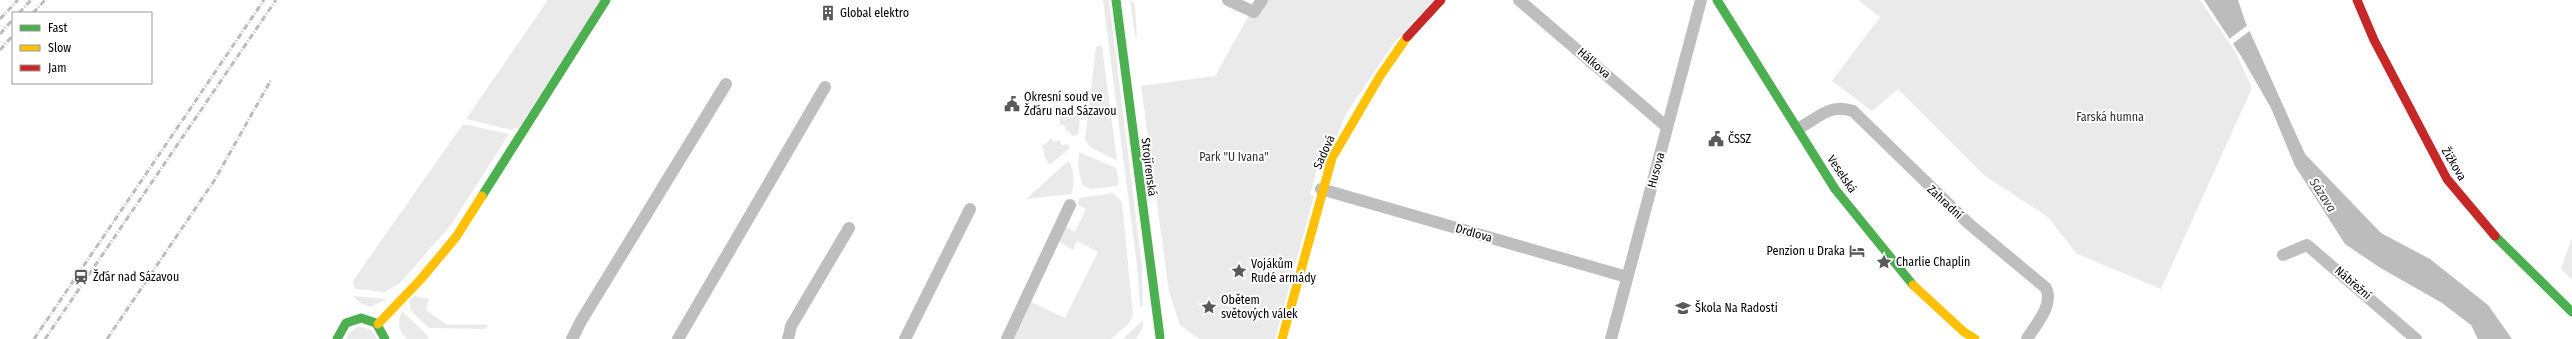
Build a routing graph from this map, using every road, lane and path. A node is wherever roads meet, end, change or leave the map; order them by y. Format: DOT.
graph roads {
  1 [pos="606,0"];
  2 [pos="1116,0"];
  3 [pos="1228,0"];
  4 [pos="1262,0"];
  5 [pos="1441,0"];
  6 [pos="1520,0"];
  7 [pos="1701,0"];
  8 [pos="1717,0"];
  9 [pos="2357,0"];
  10 [pos="726,84"];
  11 [pos="825,87"];
  12 [pos="1668,127"];
  13 [pos="1799,128"];
  14 [pos="1321,190"];
  15 [pos="1070,205"];
  16 [pos="970,209"];
  17 [pos="849,228"];
  18 [pos="2283,255"];
  19 [pos="1627,277"];
  20 [pos="2572,312"];
  21 [pos="378,324"];
  22 [pos="1156,338"];
  23 [pos="1170,338"];
  24 [pos="336,339"];
  25 [pos="385,339"];
  26 [pos="572,339"];
  27 [pos="678,339"];
  28 [pos="788,339"];
  29 [pos="905,339"];
  30 [pos="1007,339"];
  31 [pos="1282,339"];
  32 [pos="1611,339"];
  33 [pos="1975,339"];
  34 [pos="2027,339"];
  35 [pos="2416,339"];
  1 -- 21 [label="street"];
  2 -- 22 [label="street, Strojírenská"];
  3 -- 4 [label="street"];
  5 -- 14 [label="street, Sadová"];
  6 -- 12 [label="street, Hálkova"];
  7 -- 12 [label="street, Husova"];
  8 -- 13 [label="street, Veselská"];
  9 -- 20 [label="street, Žižkova"];
  10 -- 26 [label="street"];
  11 -- 27 [label="street"];
  12 -- 19 [label="street, Husova"];
  13 -- 33 [label="street, Veselská"];
  13 -- 34 [label="street, Zahradní"];
  14 -- 19 [label="street, Drdlova"];
  14 -- 31 [label="street, Sadová"];
  15 -- 30 [label="street"];
  16 -- 29 [label="street"];
  17 -- 28 [label="street"];
  18 -- 35 [label="street, Nábřežní"];
  19 -- 32 [label="street, Husova"];
  21 -- 24 [label="street"];
  21 -- 25 [label="street"];
  22 -- 23 [label="street"];
}
